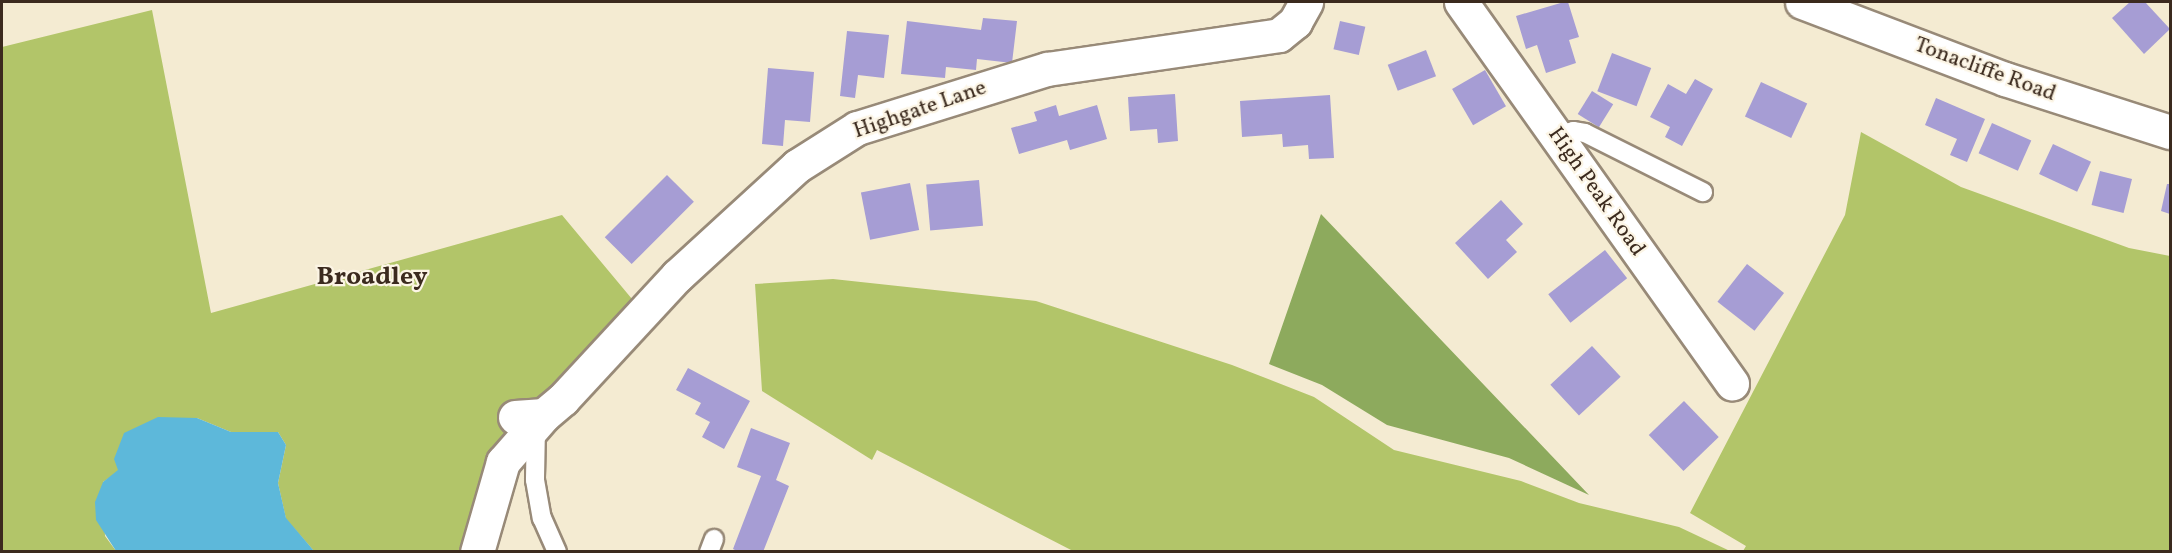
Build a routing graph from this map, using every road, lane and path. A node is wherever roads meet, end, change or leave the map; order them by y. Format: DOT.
graph roads {
  1 [pos="1306,2"];
  2 [pos="1461,2"];
  3 [pos="1802,2"];
  4 [pos="2170,132"];
  5 [pos="1556,136"];
  6 [pos="1703,192"];
  7 [pos="1732,383"];
  8 [pos="532,418"];
  9 [pos="477,552"];
  10 [pos="557,552"];
  1 -- 8 [label="street, Highgate Lane"];
  2 -- 5 [label="street, High Peak Road"];
  3 -- 4 [label="street, Tonacliffe Road"];
  5 -- 6 [label="lane"];
  5 -- 7 [label="street, High Peak Road"];
  8 -- 9 [label="street, Highgate Lane"];
  8 -- 10 [label="lane"];
}
